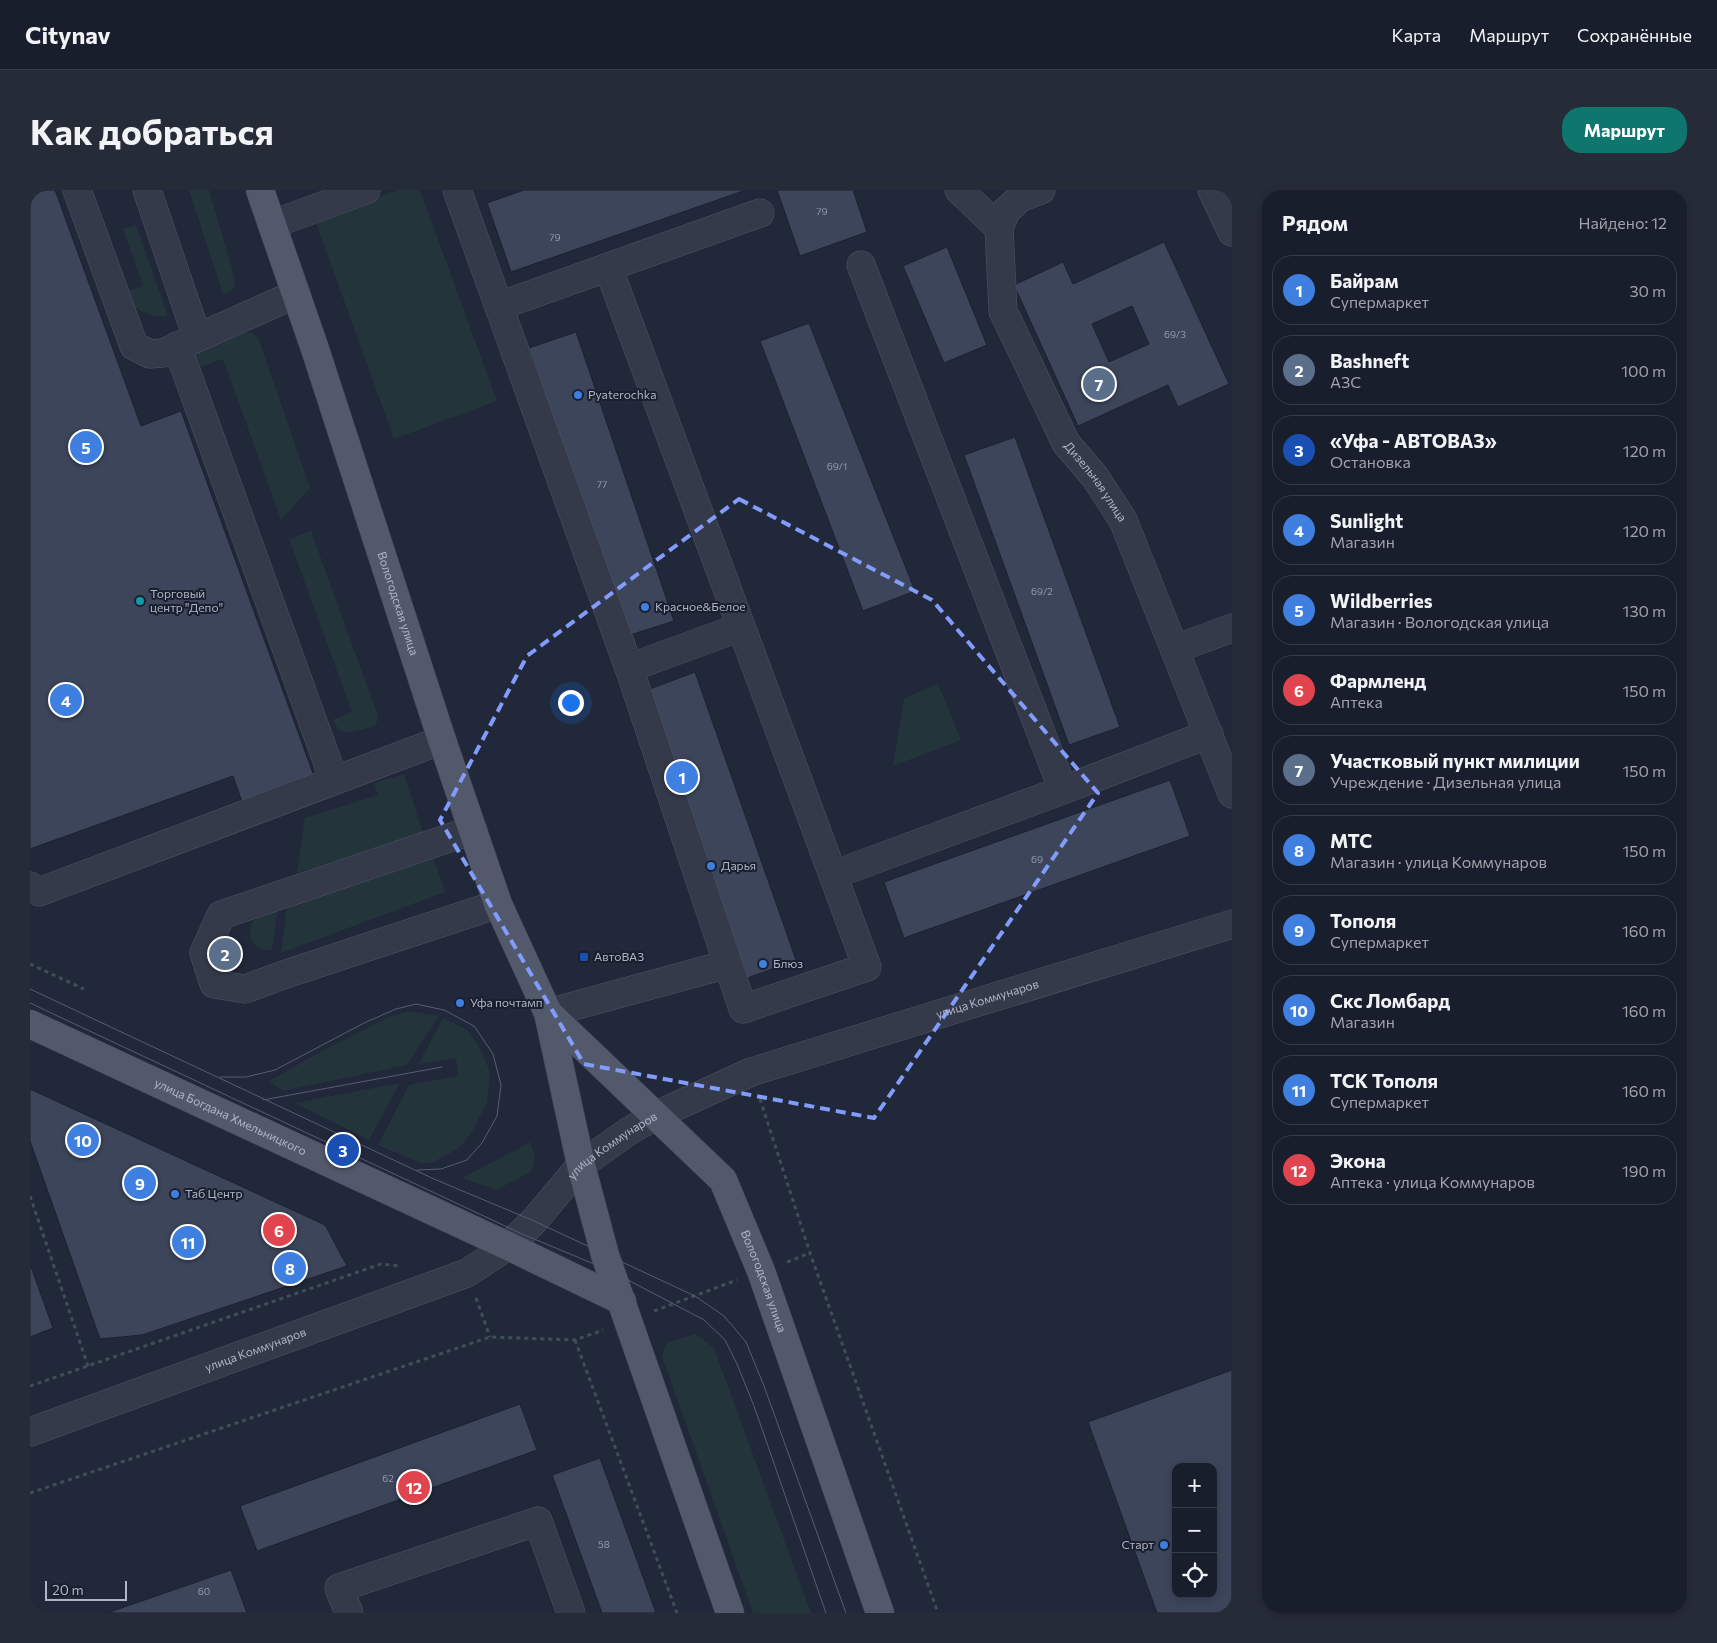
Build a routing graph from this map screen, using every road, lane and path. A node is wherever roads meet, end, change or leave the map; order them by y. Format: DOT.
graph roads {
  1 [pos="77,190"];
  2 [pos="147,190"];
  3 [pos="260,190"];
  4 [pos="366,190"];
  5 [pos="458,190"];
  6 [pos="959,190"];
  7 [pos="1041,190"];
  8 [pos="1212,190"];
  9 [pos="760,213"];
  10 [pos="272,224"];
  11 [pos="999,228"];
  12 [pos="1232,232"];
  13 [pos="860,265"];
  14 [pos="608,267"];
  15 [pos="296,294"];
  16 [pos="499,306"];
  17 [pos="187,342"];
  18 [pos="741,627"];
  19 [pos="1232,628"];
  20 [pos="1175,649"];
  21 [pos="629,668"];
  22 [pos="1209,734"];
  23 [pos="442,740"];
  24 [pos="334,780"];
  25 [pos="1063,790"];
  26 [pos="1232,794"];
  27 [pos="473,830"];
  28 [pos="833,875"];
  29 [pos="30,886"];
  30 [pos="498,904"];
  31 [pos="1232,924"];
  32 [pos="30,964"];
  33 [pos="728,964"];
  34 [pos="84,989"];
  35 [pos="548,1013"];
  36 [pos="30,1024"];
  37 [pos="751,1072"];
  38 [pos="657,1115"];
  39 [pos="581,1165"];
  40 [pos="30,1196"];
  41 [pos="508,1246"];
  42 [pos="810,1254"];
  43 [pos="381,1264"];
  44 [pos="761,1271"];
  45 [pos="625,1310"];
  46 [pos="575,1340"];
  47 [pos="88,1366"];
  48 [pos="30,1386"];
  49 [pos="30,1432"];
  50 [pos="30,1493"];
  51 [pos="348,1613"];
  52 [pos="571,1613"];
  53 [pos="677,1613"];
  54 [pos="730,1613"];
  55 [pos="880,1613"];
  56 [pos="938,1613"];
  1 -- 17 [label="street"];
  2 -- 17 [label="street"];
  3 -- 10 [label="main road, Вологодская улица"];
  4 -- 10 [label="street"];
  5 -- 16 [label="street"];
  6 -- 11 [label="street"];
  7 -- 11 [label="street"];
  8 -- 12 [label="street"];
  9 -- 14 [label="street"];
  10 -- 15 [label="main road, Вологодская улица"];
  11 -- 20 [label="street, Дизельная улица"];
  13 -- 25 [label="street"];
  14 -- 16 [label="street"];
  14 -- 18 [label="street"];
  15 -- 17 [label="street"];
  15 -- 23 [label="main road, Вологодская улица"];
  16 -- 21 [label="street"];
  17 -- 24 [label="street"];
  18 -- 21 [label="street"];
  18 -- 28 [label="street"];
  19 -- 20 [label="street"];
  20 -- 22 [label="street, Дизельная улица"];
  21 -- 33 [label="street"];
  22 -- 25 [label="street"];
  22 -- 26 [label="street, Дизельная улица"];
  23 -- 24 [label="street"];
  23 -- 27 [label="main road, Вологодская улица"];
  24 -- 29 [label="street"];
  25 -- 28 [label="street"];
  27 -- 30 [label="main road, Вологодская улица"];
  27 -- 30 [label="street"];
  28 -- 33 [label="street"];
  30 -- 35 [label="main road, Вологодская улица"];
  31 -- 37 [label="street, улица Коммунаров"];
  32 -- 34 [label="path"];
  33 -- 35 [label="street"];
  35 -- 38 [label="main road, Вологодская улица"];
  35 -- 39 [label="main road, Вологодская улица"];
  36 -- 41 [label="main road, улица Богдана Хмельницкого"];
  37 -- 38 [label="street, улица Коммунаров"];
  37 -- 42 [label="path"];
  38 -- 39 [label="street, улица Коммунаров"];
  38 -- 44 [label="main road, Вологодская улица"];
  39 -- 41 [label="street, улица Коммунаров"];
  39 -- 45 [label="main road, Вологодская улица"];
  40 -- 47 [label="path"];
  41 -- 45 [label="main road, улица Богдана Хмельницкого"];
  41 -- 49 [label="street, улица Коммунаров"];
  42 -- 44 [label="path"];
  42 -- 56 [label="path"];
  43 -- 47 [label="path"];
  44 -- 45 [label="path"];
  44 -- 55 [label="main road, Вологодская улица"];
  45 -- 46 [label="path"];
  45 -- 54 [label="main road, Вологодская улица"];
  46 -- 50 [label="path"];
  46 -- 53 [label="path"];
  47 -- 48 [label="path"];
  51 -- 52 [label="street"];
}
